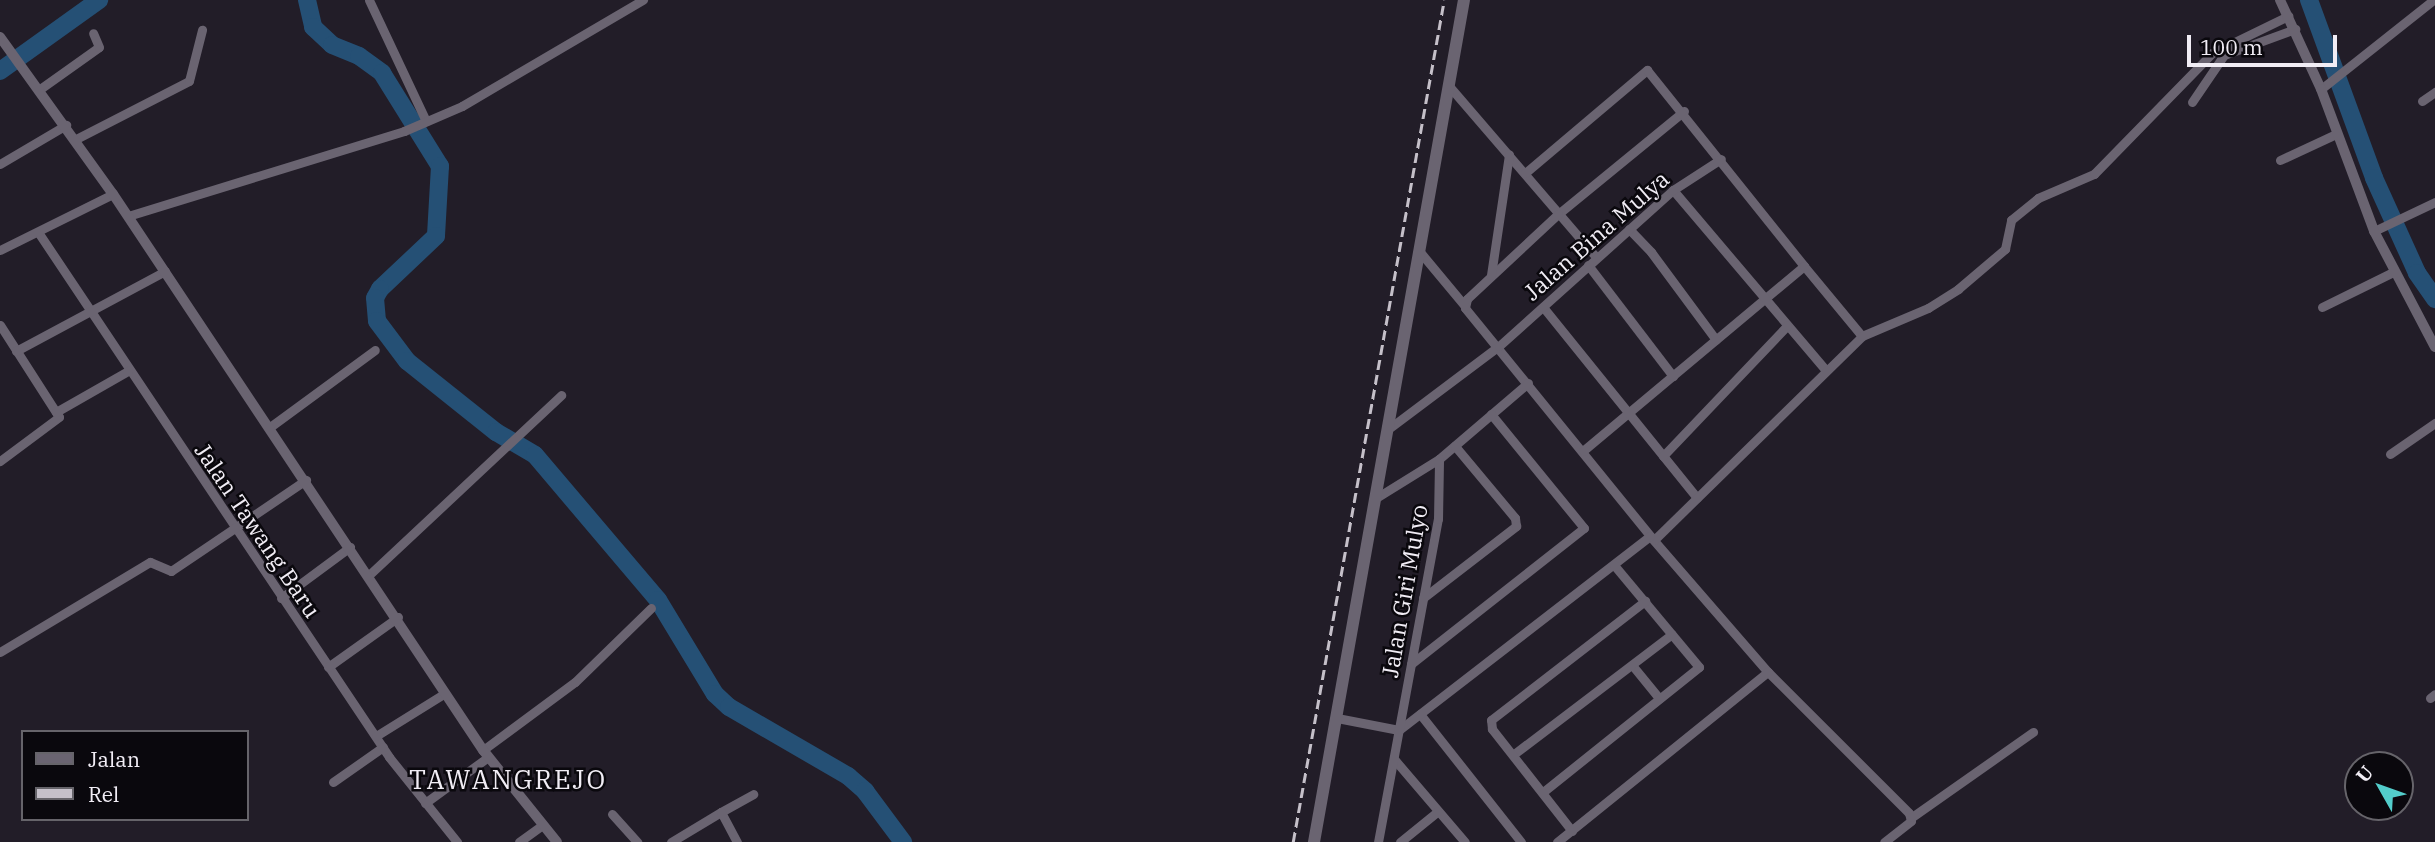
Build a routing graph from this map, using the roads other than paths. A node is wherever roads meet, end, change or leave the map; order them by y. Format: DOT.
graph roads {
  1 [pos="369,0"];
  2 [pos="643,0"];
  3 [pos="1464,0"];
  4 [pos="2280,0"];
  5 [pos="2432,2"];
  6 [pos="2288,16"];
  7 [pos="2294,29"];
  8 [pos="202,30"];
  9 [pos="93,33"];
  10 [pos="1,38"];
  11 [pos="1449,86"];
  12 [pos="2325,86"];
  13 [pos="40,89"];
  14 [pos="2435,92"];
  15 [pos="2422,101"];
  16 [pos="2192,102"];
  17 [pos="1684,111"];
  18 [pos="424,121"];
  19 [pos="66,125"];
  20 [pos="2336,134"];
  21 [pos="76,139"];
  22 [pos="1509,154"];
  23 [pos="1721,159"];
  24 [pos="2280,160"];
  25 [pos="0,164"];
  26 [pos="1525,173"];
  27 [pos="1673,190"];
  28 [pos="113,194"];
  29 [pos="2435,202"];
  30 [pos="1558,214"];
  31 [pos="128,216"];
  32 [pos="1629,229"];
  33 [pos="2379,229"];
  34 [pos="38,232"];
  35 [pos="0,250"];
  36 [pos="1420,252"];
  37 [pos="1596,257"];
  38 [pos="1588,265"];
  39 [pos="1804,266"];
  40 [pos="165,271"];
  41 [pos="2393,272"];
  42 [pos="1491,275"];
  43 [pos="1764,301"];
  44 [pos="1465,306"];
  45 [pos="1543,307"];
  46 [pos="2322,307"];
  47 [pos="88,310"];
  48 [pos="0,325"];
  49 [pos="1787,326"];
  50 [pos="1862,336"];
  51 [pos="1716,340"];
  52 [pos="1499,346"];
  53 [pos="2435,347"];
  54 [pos="375,350"];
  55 [pos="16,351"];
  56 [pos="1825,369"];
  57 [pos="128,371"];
  58 [pos="1673,376"];
  59 [pos="1528,383"];
  60 [pos="561,395"];
  61 [pos="56,412"];
  62 [pos="1491,414"];
  63 [pos="1629,414"];
  64 [pos="2435,423"];
  65 [pos="1391,426"];
  66 [pos="270,427"];
  67 [pos="1455,446"];
  68 [pos="1583,451"];
  69 [pos="2390,454"];
  70 [pos="1663,456"];
  71 [pos="1439,459"];
  72 [pos="0,461"];
  73 [pos="306,480"];
  74 [pos="1376,498"];
  75 [pos="1697,498"];
  76 [pos="234,529"];
  77 [pos="1652,538"];
  78 [pos="350,547"];
  79 [pos="1614,565"];
  80 [pos="369,575"];
  81 [pos="281,598"];
  82 [pos="1423,598"];
  83 [pos="1644,601"];
  84 [pos="651,608"];
  85 [pos="398,617"];
  86 [pos="1672,634"];
  87 [pos="0,652"];
  88 [pos="1411,664"];
  89 [pos="1632,665"];
  90 [pos="328,667"];
  91 [pos="1768,672"];
  92 [pos="445,693"];
  93 [pos="1659,698"];
  94 [pos="1420,714"];
  95 [pos="1337,718"];
  96 [pos="1399,730"];
  97 [pos="2032,732"];
  98 [pos="376,736"];
  99 [pos="383,747"];
  100 [pos="485,753"];
  101 [pos="1514,754"];
  102 [pos="1394,759"];
  103 [pos="333,782"];
  104 [pos="1542,792"];
  105 [pos="753,794"];
  106 [pos="425,803"];
  107 [pos="721,811"];
  108 [pos="1437,812"];
  109 [pos="612,814"];
  110 [pos="1912,817"];
  111 [pos="541,826"];
  112 [pos="1572,831"];
  113 [pos="457,842"];
  114 [pos="519,842"];
  115 [pos="557,842"];
  116 [pos="637,842"];
  117 [pos="671,842"];
  118 [pos="737,842"];
  119 [pos="1314,842"];
  120 [pos="1378,842"];
  121 [pos="1400,842"];
  122 [pos="1465,842"];
  123 [pos="1521,842"];
  124 [pos="1557,842"];
  125 [pos="1884,842"];
  1 -- 18 [label="street"];
  2 -- 18 [label="street"];
  3 -- 11 [label="main road"];
  4 -- 6 [label="street"];
  5 -- 12 [label="street"];
  6 -- 7 [label="street"];
  6 -- 50 [label="street"];
  7 -- 12 [label="street"];
  7 -- 16 [label="street"];
  8 -- 21 [label="street"];
  9 -- 13 [label="street"];
  10 -- 13 [label="street"];
  11 -- 22 [label="street"];
  11 -- 36 [label="main road"];
  12 -- 20 [label="street"];
  13 -- 19 [label="street"];
  14 -- 15 [label="street"];
  17 -- 23 [label="street"];
  17 -- 26 [label="street"];
  17 -- 30 [label="street"];
  18 -- 31 [label="street"];
  19 -- 21 [label="street"];
  19 -- 25 [label="street"];
  20 -- 24 [label="street"];
  20 -- 33 [label="street"];
  21 -- 28 [label="street"];
  22 -- 26 [label="street"];
  22 -- 42 [label="street"];
  23 -- 27 [label="street, Jalan Bina Mulya"];
  23 -- 39 [label="street"];
  26 -- 30 [label="street"];
  27 -- 32 [label="street, Jalan Bina Mulya"];
  27 -- 43 [label="street"];
  28 -- 31 [label="street"];
  28 -- 34 [label="street"];
  29 -- 33 [label="street"];
  30 -- 37 [label="street"];
  30 -- 42 [label="street"];
  31 -- 40 [label="street"];
  32 -- 37 [label="street, Jalan Bina Mulya"];
  32 -- 51 [label="street"];
  33 -- 41 [label="street"];
  34 -- 35 [label="street"];
  34 -- 47 [label="street, Jalan Tawang Baru"];
  36 -- 44 [label="street"];
  36 -- 65 [label="main road"];
  37 -- 38 [label="street, Jalan Bina Mulya"];
  38 -- 45 [label="street, Jalan Bina Mulya"];
  38 -- 58 [label="street"];
  39 -- 43 [label="street"];
  39 -- 50 [label="street"];
  40 -- 47 [label="street"];
  40 -- 66 [label="street"];
  41 -- 46 [label="street"];
  41 -- 53 [label="street"];
  42 -- 44 [label="street"];
  43 -- 49 [label="street"];
  43 -- 51 [label="street"];
  44 -- 52 [label="street"];
  45 -- 52 [label="street, Jalan Bina Mulya"];
  45 -- 63 [label="street"];
  47 -- 55 [label="street"];
  47 -- 57 [label="street, Jalan Tawang Baru"];
  48 -- 55 [label="street"];
  49 -- 56 [label="street"];
  49 -- 70 [label="street"];
  50 -- 56 [label="street"];
  51 -- 58 [label="street"];
  52 -- 59 [label="street"];
  52 -- 65 [label="street, Jalan Bina Mulya"];
  54 -- 66 [label="street"];
  55 -- 61 [label="street"];
  56 -- 75 [label="street"];
  57 -- 61 [label="street"];
  57 -- 76 [label="street, Jalan Tawang Baru"];
  58 -- 63 [label="street"];
  59 -- 62 [label="street"];
  59 -- 68 [label="street"];
  60 -- 80 [label="street"];
  61 -- 72 [label="street"];
  62 -- 67 [label="street"];
  62 -- 88 [label="street"];
  63 -- 68 [label="street"];
  63 -- 70 [label="street"];
  64 -- 69 [label="street"];
  65 -- 74 [label="main road"];
  66 -- 73 [label="street"];
  67 -- 71 [label="street"];
  67 -- 82 [label="street"];
  68 -- 77 [label="street"];
  70 -- 75 [label="street"];
  71 -- 74 [label="street"];
  71 -- 82 [label="street, Jalan Giri Mulyo"];
  73 -- 76 [label="street"];
  73 -- 78 [label="street"];
  74 -- 95 [label="main road"];
  75 -- 77 [label="street"];
  76 -- 81 [label="street, Jalan Tawang Baru"];
  76 -- 87 [label="street"];
  77 -- 79 [label="street"];
  77 -- 91 [label="street"];
  78 -- 80 [label="street"];
  78 -- 81 [label="street"];
  79 -- 83 [label="street"];
  79 -- 94 [label="street"];
  80 -- 85 [label="street"];
  81 -- 90 [label="street, Jalan Tawang Baru"];
  82 -- 88 [label="street, Jalan Giri Mulyo"];
  83 -- 86 [label="street"];
  83 -- 101 [label="street"];
  84 -- 100 [label="street"];
  85 -- 90 [label="street"];
  85 -- 92 [label="street"];
  86 -- 89 [label="street"];
  86 -- 93 [label="street"];
  88 -- 96 [label="street, Jalan Giri Mulyo"];
  89 -- 93 [label="street"];
  89 -- 101 [label="street"];
  90 -- 98 [label="street, Jalan Tawang Baru"];
  91 -- 110 [label="street"];
  91 -- 112 [label="street"];
  92 -- 98 [label="street"];
  92 -- 100 [label="street"];
  93 -- 104 [label="street"];
  94 -- 96 [label="street"];
  94 -- 123 [label="street"];
  95 -- 96 [label="street"];
  95 -- 119 [label="main road"];
  96 -- 102 [label="street, Jalan Giri Mulyo"];
  97 -- 110 [label="street"];
  98 -- 99 [label="street, Jalan Tawang Baru"];
  99 -- 103 [label="street"];
  99 -- 106 [label="street, Jalan Tawang Baru"];
  100 -- 106 [label="street"];
  100 -- 111 [label="street"];
  101 -- 104 [label="street"];
  102 -- 108 [label="street"];
  102 -- 120 [label="street, Jalan Giri Mulyo"];
  104 -- 112 [label="street"];
  105 -- 107 [label="street"];
  106 -- 113 [label="street, Jalan Tawang Baru"];
  107 -- 117 [label="street"];
  107 -- 118 [label="street"];
  108 -- 121 [label="street"];
  108 -- 122 [label="street"];
  109 -- 116 [label="street"];
  110 -- 125 [label="street"];
  111 -- 114 [label="street"];
  111 -- 115 [label="street"];
  112 -- 124 [label="street"];
}
